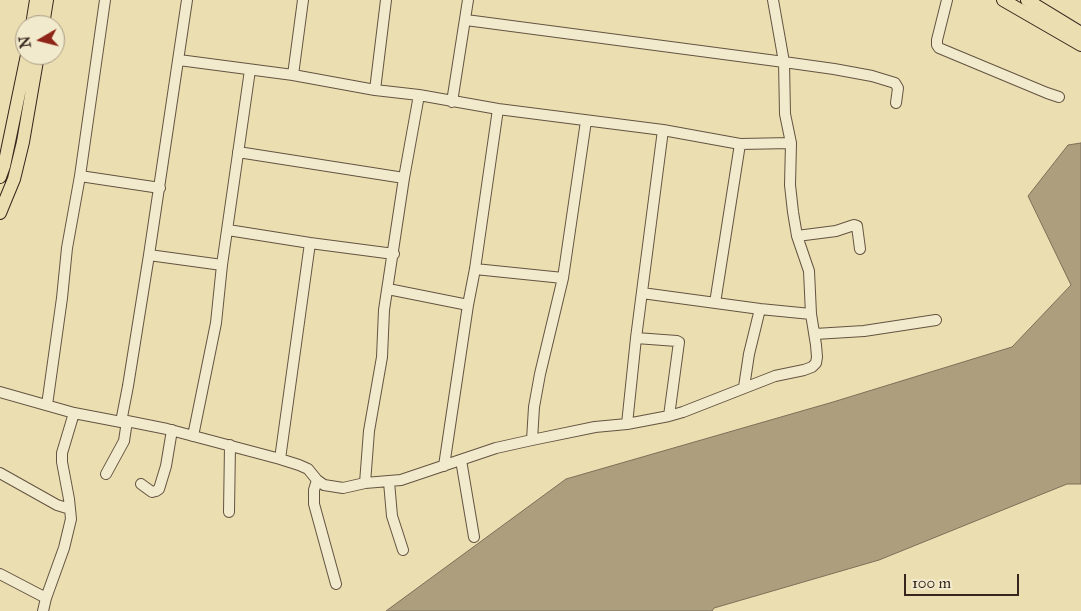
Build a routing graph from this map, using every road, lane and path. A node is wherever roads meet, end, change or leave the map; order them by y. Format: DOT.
graph roads {
  1 [pos="36,0"];
  2 [pos="47,0"];
  3 [pos="105,0"];
  4 [pos="187,0"];
  5 [pos="303,0"];
  6 [pos="386,0"];
  7 [pos="468,0"];
  8 [pos="772,0"];
  9 [pos="947,0"];
  10 [pos="1004,0"];
  11 [pos="1028,0"];
  12 [pos="34,15"];
  13 [pos="45,15"];
  14 [pos="466,20"];
  15 [pos="1079,38"];
  16 [pos="179,60"];
  17 [pos="784,62"];
  18 [pos="25,65"];
  19 [pos="36,65"];
  20 [pos="250,70"];
  21 [pos="293,75"];
  22 [pos="375,90"];
  23 [pos="419,96"];
  24 [pos="1058,97"];
  25 [pos="452,102"];
  26 [pos="896,103"];
  27 [pos="498,109"];
  28 [pos="586,121"];
  29 [pos="663,130"];
  30 [pos="791,143"];
  31 [pos="740,144"];
  32 [pos="238,152"];
  33 [pos="80,176"];
  34 [pos="0,177"];
  35 [pos="404,178"];
  36 [pos="160,188"];
  37 [pos="0,213"];
  38 [pos="228,230"];
  39 [pos="797,236"];
  40 [pos="310,243"];
  41 [pos="860,249"];
  42 [pos="394,254"];
  43 [pos="149,256"];
  44 [pos="222,264"];
  45 [pos="475,269"];
  46 [pos="563,278"];
  47 [pos="388,289"];
  48 [pos="642,293"];
  49 [pos="715,303"];
  50 [pos="468,305"];
  51 [pos="760,309"];
  52 [pos="811,314"];
  53 [pos="936,320"];
  54 [pos="815,334"];
  55 [pos="636,338"];
  56 [pos="744,387"];
  57 [pos="0,392"];
  58 [pos="47,405"];
  59 [pos="74,413"];
  60 [pos="669,416"];
  61 [pos="124,422"];
  62 [pos="627,424"];
  63 [pos="172,430"];
  64 [pos="193,436"];
  65 [pos="532,440"];
  66 [pos="230,445"];
  67 [pos="280,459"];
  68 [pos="461,460"];
  69 [pos="444,466"];
  70 [pos="0,473"];
  71 [pos="106,474"];
  72 [pos="317,480"];
  73 [pos="389,482"];
  74 [pos="365,483"];
  75 [pos="141,484"];
  76 [pos="70,508"];
  77 [pos="229,512"];
  78 [pos="474,537"];
  79 [pos="403,550"];
  80 [pos="0,574"];
  81 [pos="336,584"];
  82 [pos="46,598"];
  83 [pos="43,611"];
  1 -- 12 [label="main road"];
  2 -- 13 [label="main road"];
  3 -- 33 [label="street"];
  4 -- 16 [label="street"];
  5 -- 21 [label="street"];
  6 -- 22 [label="street"];
  7 -- 14 [label="street"];
  8 -- 17 [label="street"];
  9 -- 24 [label="street"];
  10 -- 15 [label="main road"];
  11 -- 15 [label="main road"];
  14 -- 17 [label="street"];
  14 -- 25 [label="street"];
  16 -- 20 [label="street"];
  16 -- 36 [label="street"];
  17 -- 26 [label="street"];
  17 -- 30 [label="street"];
  18 -- 34 [label="main road"];
  19 -- 37 [label="main road"];
  20 -- 21 [label="street"];
  20 -- 32 [label="street"];
  21 -- 22 [label="street"];
  22 -- 23 [label="street"];
  23 -- 25 [label="street"];
  23 -- 35 [label="street"];
  25 -- 27 [label="street"];
  27 -- 28 [label="street"];
  27 -- 45 [label="street"];
  28 -- 29 [label="street"];
  28 -- 46 [label="street"];
  29 -- 31 [label="street"];
  29 -- 48 [label="street"];
  30 -- 31 [label="street"];
  30 -- 39 [label="street"];
  31 -- 49 [label="street"];
  32 -- 35 [label="street"];
  32 -- 38 [label="street"];
  33 -- 36 [label="street"];
  33 -- 58 [label="street"];
  35 -- 42 [label="street"];
  36 -- 43 [label="street"];
  38 -- 40 [label="street"];
  38 -- 44 [label="street"];
  39 -- 41 [label="street"];
  39 -- 52 [label="street"];
  40 -- 42 [label="street"];
  40 -- 67 [label="street"];
  42 -- 47 [label="street"];
  43 -- 44 [label="street"];
  43 -- 61 [label="street"];
  44 -- 64 [label="street"];
  45 -- 46 [label="street"];
  45 -- 50 [label="street"];
  46 -- 65 [label="street"];
  47 -- 50 [label="street"];
  47 -- 74 [label="street"];
  48 -- 49 [label="street"];
  48 -- 55 [label="street"];
  49 -- 51 [label="street"];
  50 -- 69 [label="street"];
  51 -- 52 [label="street"];
  51 -- 56 [label="street"];
  52 -- 54 [label="street"];
  53 -- 54 [label="street"];
  54 -- 56 [label="street"];
  55 -- 60 [label="street"];
  55 -- 62 [label="street"];
  56 -- 60 [label="street"];
  57 -- 58 [label="street"];
  58 -- 59 [label="street"];
  59 -- 61 [label="street"];
  59 -- 76 [label="street"];
  60 -- 62 [label="street"];
  61 -- 63 [label="street"];
  61 -- 71 [label="street"];
  62 -- 65 [label="street"];
  63 -- 64 [label="street"];
  63 -- 75 [label="street"];
  64 -- 66 [label="street"];
  65 -- 68 [label="street"];
  66 -- 67 [label="street"];
  66 -- 77 [label="street"];
  67 -- 72 [label="street"];
  68 -- 69 [label="street"];
  68 -- 78 [label="street"];
  69 -- 73 [label="street"];
  70 -- 76 [label="street"];
  72 -- 74 [label="street"];
  72 -- 81 [label="street"];
  73 -- 74 [label="street"];
  73 -- 79 [label="street"];
  76 -- 82 [label="street"];
  80 -- 82 [label="street"];
  82 -- 83 [label="street"];
}
